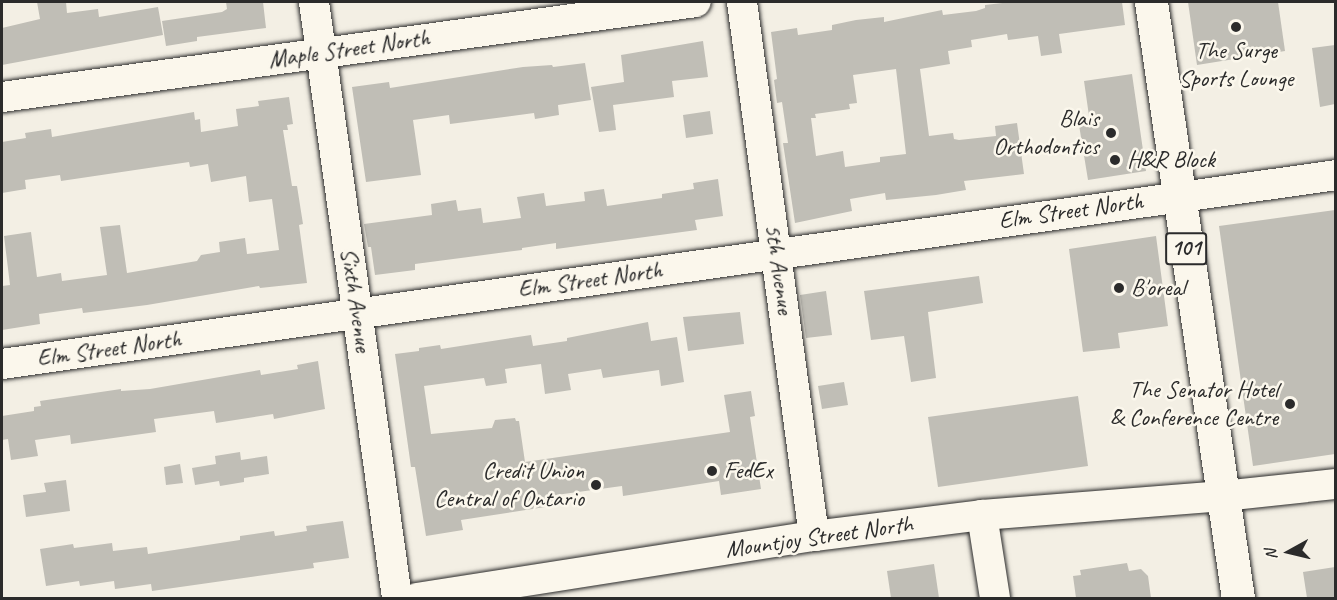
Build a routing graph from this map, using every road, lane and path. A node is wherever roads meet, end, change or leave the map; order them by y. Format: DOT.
graph roads {
  1 [pos="314,2"];
  2 [pos="696,2"];
  3 [pos="742,2"];
  4 [pos="1151,2"];
  5 [pos="321,53"];
  6 [pos="2,97"];
  7 [pos="1335,175"];
  8 [pos="1178,196"];
  9 [pos="778,253"];
  10 [pos="358,313"];
  11 [pos="2,364"];
  12 [pos="1335,484"];
  13 [pos="1223,496"];
  14 [pos="982,515"];
  15 [pos="814,536"];
  16 [pos="397,598"];
  17 [pos="417,598"];
  18 [pos="995,598"];
  19 [pos="1238,598"];
  1 -- 5 [label="street, Sixth Avenue"];
  2 -- 5 [label="street, Maple Street North"];
  3 -- 9 [label="street, 5th Avenue"];
  4 -- 8 [label="main road, 101"];
  5 -- 6 [label="street, Maple Street North"];
  5 -- 10 [label="street, Sixth Avenue"];
  7 -- 8 [label="street, Elm Street North"];
  8 -- 9 [label="street, Elm Street North"];
  8 -- 13 [label="main road, 101"];
  9 -- 10 [label="street, Elm Street North"];
  9 -- 15 [label="street, 5th Avenue"];
  10 -- 11 [label="street, Elm Street North"];
  10 -- 16 [label="street, Sixth Avenue"];
  12 -- 13 [label="street, Mountjoy Street North"];
  13 -- 14 [label="street, Mountjoy Street North"];
  13 -- 19 [label="main road, 101"];
  14 -- 15 [label="street, Mountjoy Street North"];
  14 -- 18 [label="street"];
  15 -- 17 [label="street, Mountjoy Street North"];
}
